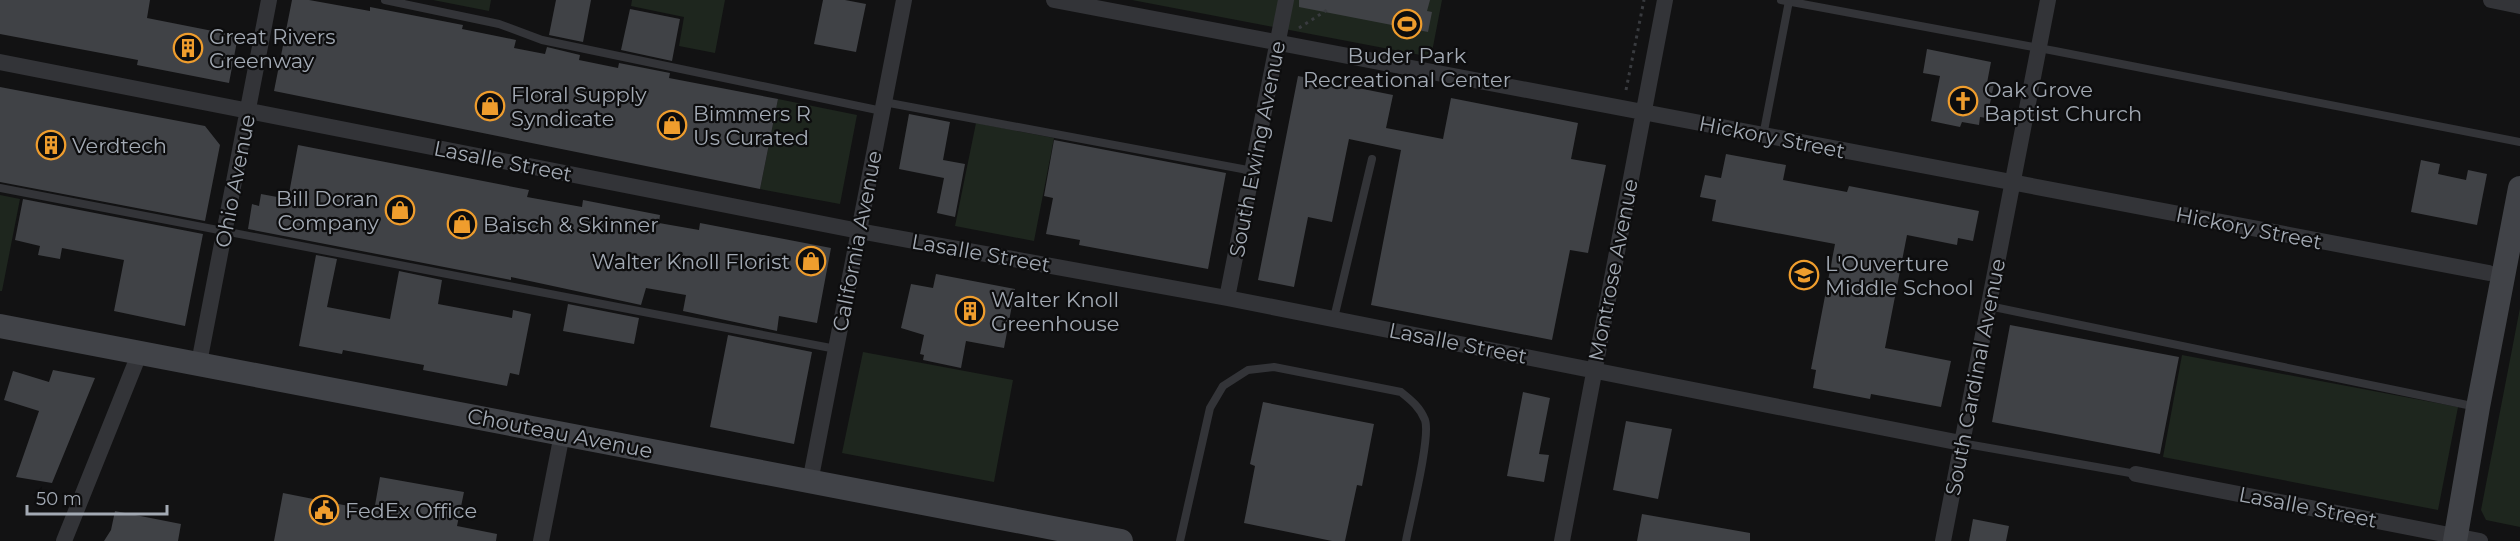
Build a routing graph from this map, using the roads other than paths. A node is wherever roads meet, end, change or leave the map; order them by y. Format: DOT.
graph roads {
  1 [pos="269,0"];
  2 [pos="385,0"];
  3 [pos="903,0"];
  4 [pos="1054,0"];
  5 [pos="1286,0"];
  6 [pos="1665,0"];
  7 [pos="2048,0"];
  8 [pos="2490,0"];
  9 [pos="1785,1"];
  10 [pos="2520,6"];
  11 [pos="1278,43"];
  12 [pos="2038,48"];
  13 [pos="0,62"];
  14 [pos="883,107"];
  15 [pos="248,110"];
  16 [pos="1643,113"];
  17 [pos="1764,136"];
  18 [pos="2520,142"];
  19 [pos="1372,159"];
  20 [pos="1252,171"];
  21 [pos="2013,183"];
  22 [pos="0,188"];
  23 [pos="2520,188"];
  24 [pos="225,231"];
  25 [pos="859,231"];
  26 [pos="2489,273"];
  27 [pos="1227,298"];
  28 [pos="1989,306"];
  29 [pos="1334,318"];
  30 [pos="0,326"];
  31 [pos="836,349"];
  32 [pos="140,352"];
  33 [pos="200,363"];
  34 [pos="1595,370"];
  35 [pos="2478,407"];
  36 [pos="562,434"];
  37 [pos="1961,443"];
  38 [pos="2136,474"];
  39 [pos="810,482"];
  40 [pos="2455,539"];
  41 [pos="64,541"];
  42 [pos="542,541"];
  43 [pos="1121,541"];
  44 [pos="1180,541"];
  45 [pos="1406,541"];
  46 [pos="1562,541"];
  47 [pos="1943,541"];
  48 [pos="2480,541"];
  1 -- 15 [label="street, Ohio Avenue"];
  2 -- 14 [label="lane"];
  3 -- 14 [label="street, California Avenue"];
  4 -- 11 [label="street, Hickory Street"];
  5 -- 11 [label="street, South Ewing Avenue"];
  6 -- 16 [label="street, Montrose Avenue"];
  7 -- 12 [label="street, South Cardinal Avenue"];
  8 -- 10 [label="street"];
  9 -- 12 [label="lane"];
  9 -- 17 [label="lane"];
  11 -- 16 [label="street, Hickory Street"];
  11 -- 20 [label="street, South Ewing Avenue"];
  12 -- 18 [label="lane"];
  12 -- 21 [label="street, South Cardinal Avenue"];
  13 -- 15 [label="street, Lasalle Street"];
  14 -- 20 [label="lane"];
  14 -- 25 [label="street, California Avenue"];
  15 -- 24 [label="street, Ohio Avenue"];
  15 -- 25 [label="street, Lasalle Street"];
  16 -- 17 [label="street, Hickory Street"];
  16 -- 34 [label="street, Montrose Avenue"];
  17 -- 21 [label="street, Hickory Street"];
  19 -- 29 [label="lane"];
  20 -- 27 [label="street, South Ewing Avenue"];
  21 -- 26 [label="street, Hickory Street"];
  21 -- 28 [label="street, South Cardinal Avenue"];
  22 -- 24 [label="lane"];
  23 -- 35 [label="main road"];
  24 -- 31 [label="lane"];
  24 -- 33 [label="street, Ohio Avenue"];
  25 -- 27 [label="street, Lasalle Street"];
  25 -- 31 [label="street, California Avenue"];
  27 -- 29 [label="street, Lasalle Street"];
  28 -- 35 [label="lane"];
  28 -- 37 [label="street, South Cardinal Avenue"];
  29 -- 34 [label="street, Lasalle Street"];
  30 -- 32 [label="main road, Chouteau Avenue"];
  31 -- 39 [label="street, California Avenue"];
  32 -- 33 [label="main road, Chouteau Avenue"];
  32 -- 41 [label="street"];
  33 -- 36 [label="main road, Chouteau Avenue"];
  34 -- 37 [label="street, Lasalle Street"];
  34 -- 46 [label="street, Montrose Avenue"];
  35 -- 40 [label="main road"];
  36 -- 39 [label="main road, Chouteau Avenue"];
  36 -- 42 [label="street"];
  37 -- 38 [label="lane"];
  37 -- 47 [label="street, South Cardinal Avenue"];
  38 -- 40 [label="street, Lasalle Street"];
  39 -- 43 [label="main road, Chouteau Avenue"];
  40 -- 48 [label="street, Lasalle Street"];
  44 -- 45 [label="lane"];
}
